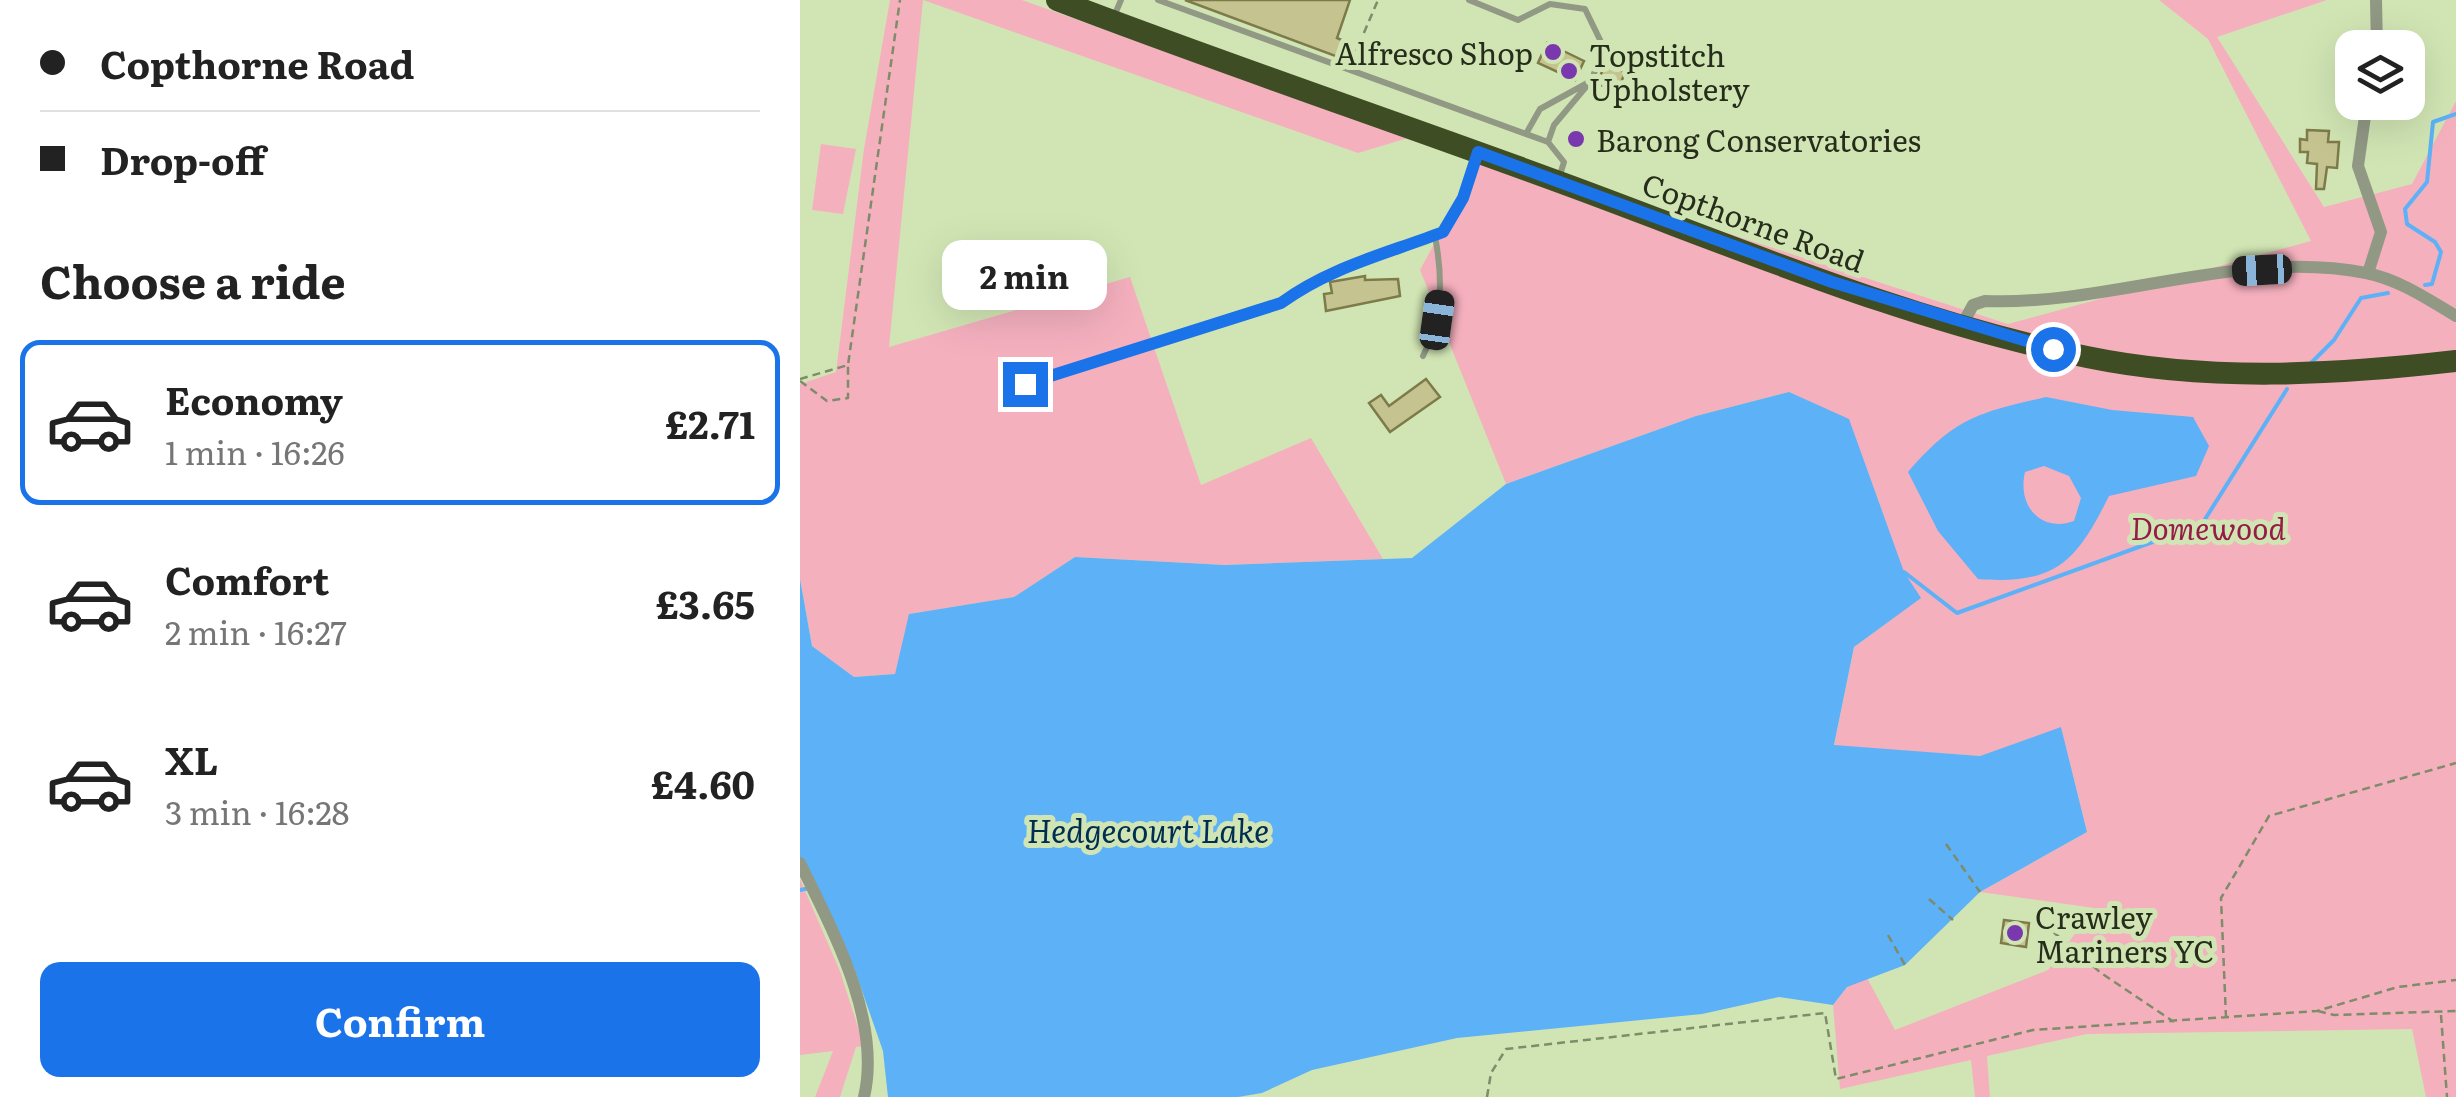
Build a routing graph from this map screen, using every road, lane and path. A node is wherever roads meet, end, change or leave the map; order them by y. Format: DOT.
graph roads {
  1 [pos="900,0"];
  2 [pos="1057,0"];
  3 [pos="1158,0"];
  4 [pos="1378,0"];
  5 [pos="1469,0"];
  6 [pos="1499,0"];
  7 [pos="2376,0"];
  8 [pos="1571,4"];
  9 [pos="1117,10"];
  10 [pos="1496,11"];
  11 [pos="2377,30"];
  12 [pos="1341,51"];
  13 [pos="1591,81"];
  14 [pos="2364,120"];
  15 [pos="1526,132"];
  16 [pos="1548,142"];
  17 [pos="1478,152"];
  18 [pos="1558,181"];
  19 [pos="1434,236"];
  20 [pos="2368,273"];
  21 [pos="2456,316"];
  22 [pos="1962,325"];
  23 [pos="1422,356"];
  24 [pos="2456,362"];
  25 [pos="848,365"];
  26 [pos="800,380"];
  27 [pos="1025,384"];
  28 [pos="2456,763"];
  29 [pos="1946,844"];
  30 [pos="800,863"];
  31 [pos="1980,892"];
  32 [pos="1929,898"];
  33 [pos="1953,920"];
  34 [pos="2044,924"];
  35 [pos="1888,934"];
  36 [pos="1905,964"];
  37 [pos="2456,980"];
  38 [pos="2317,1011"];
  39 [pos="2456,1011"];
  40 [pos="2440,1014"];
  41 [pos="2226,1019"];
  42 [pos="2175,1022"];
  43 [pos="864,1097"];
  44 [pos="1487,1097"];
  45 [pos="2447,1097"];
  1 -- 25 [label="path"];
  2 -- 9 [label="highway, Copthorne Road"];
  3 -- 15 [label="lane"];
  4 -- 12 [label="path"];
  5 -- 10 [label="lane"];
  6 -- 10 [label="lane"];
  7 -- 11 [label="street"];
  8 -- 10 [label="lane"];
  8 -- 13 [label="lane"];
  9 -- 17 [label="highway, Copthorne Road"];
  13 -- 15 [label="lane"];
  13 -- 16 [label="lane"];
  14 -- 20 [label="street"];
  15 -- 16 [label="lane"];
  16 -- 18 [label="lane"];
  17 -- 18 [label="highway, Copthorne Road"];
  17 -- 19 [label="lane"];
  18 -- 22 [label="highway, Copthorne Road"];
  19 -- 23 [label="lane"];
  19 -- 27 [label="lane"];
  20 -- 21 [label="street"];
  20 -- 22 [label="street"];
  22 -- 24 [label="highway, Copthorne Road"];
  25 -- 26 [label="path"];
  25 -- 26 [label="path"];
  28 -- 41 [label="path"];
  29 -- 31 [label="path"];
  30 -- 43 [label="street"];
  32 -- 33 [label="path"];
  34 -- 42 [label="path"];
  35 -- 36 [label="path"];
  37 -- 38 [label="path"];
  38 -- 40 [label="path"];
  38 -- 41 [label="path"];
  39 -- 40 [label="path"];
  40 -- 45 [label="path"];
  41 -- 42 [label="path"];
  42 -- 44 [label="path"];
}
